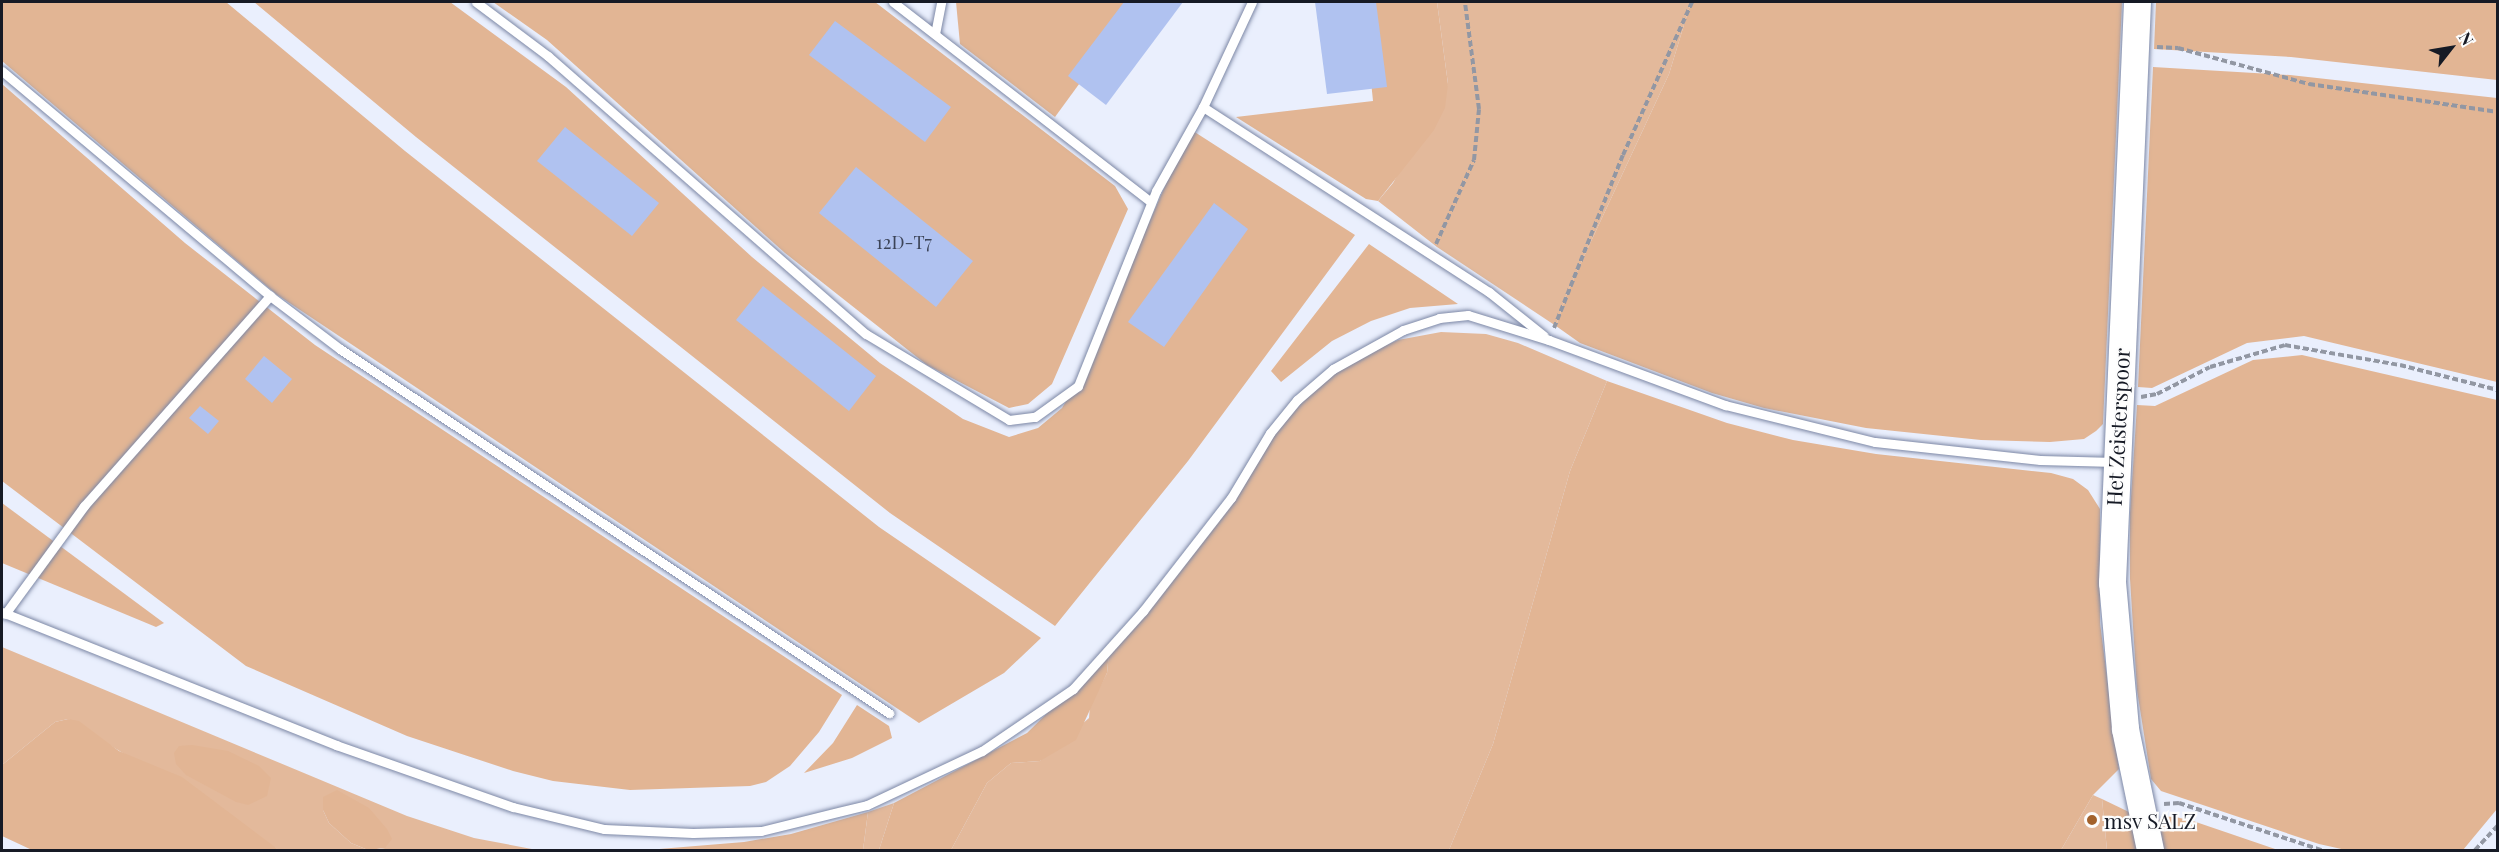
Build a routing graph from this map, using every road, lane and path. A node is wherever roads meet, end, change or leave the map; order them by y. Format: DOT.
graph roads {
  1 [pos="476,2"];
  2 [pos="892,2"];
  3 [pos="941,2"];
  4 [pos="1252,2"];
  5 [pos="1466,2"];
  6 [pos="1692,2"];
  7 [pos="2137,2"];
  8 [pos="935,34"];
  9 [pos="2136,46"];
  10 [pos="2,71"];
  11 [pos="1203,107"];
  12 [pos="2498,112"];
  13 [pos="1151,202"];
  14 [pos="1431,255"];
  15 [pos="270,296"];
  16 [pos="1549,340"];
  17 [pos="2498,390"];
  18 [pos="2118,398"];
  19 [pos="2115,462"];
  20 [pos="3,613"];
  21 [pos="889,712"];
  22 [pos="2140,801"];
  23 [pos="2498,825"];
  24 [pos="2150,850"];
  25 [pos="2321,850"];
  26 [pos="2475,850"];
  1 -- 13 [label="lane"];
  2 -- 8 [label="lane"];
  3 -- 8 [label="lane"];
  4 -- 11 [label="lane"];
  5 -- 14 [label="path"];
  6 -- 16 [label="path"];
  7 -- 9 [label="street, Het Zeisterspoor"];
  8 -- 13 [label="lane"];
  9 -- 12 [label="path"];
  9 -- 18 [label="street, Het Zeisterspoor"];
  10 -- 15 [label="lane"];
  11 -- 13 [label="lane"];
  11 -- 14 [label="lane"];
  14 -- 16 [label="lane"];
  15 -- 20 [label="lane"];
  15 -- 21 [label="lane"];
  16 -- 19 [label="lane"];
  16 -- 20 [label="lane"];
  17 -- 18 [label="path"];
  18 -- 19 [label="street, Het Zeisterspoor"];
  19 -- 22 [label="street, Het Zeisterspoor"];
  22 -- 24 [label="street, Het Zeisterspoor"];
  22 -- 25 [label="path"];
  23 -- 26 [label="path"];
}
